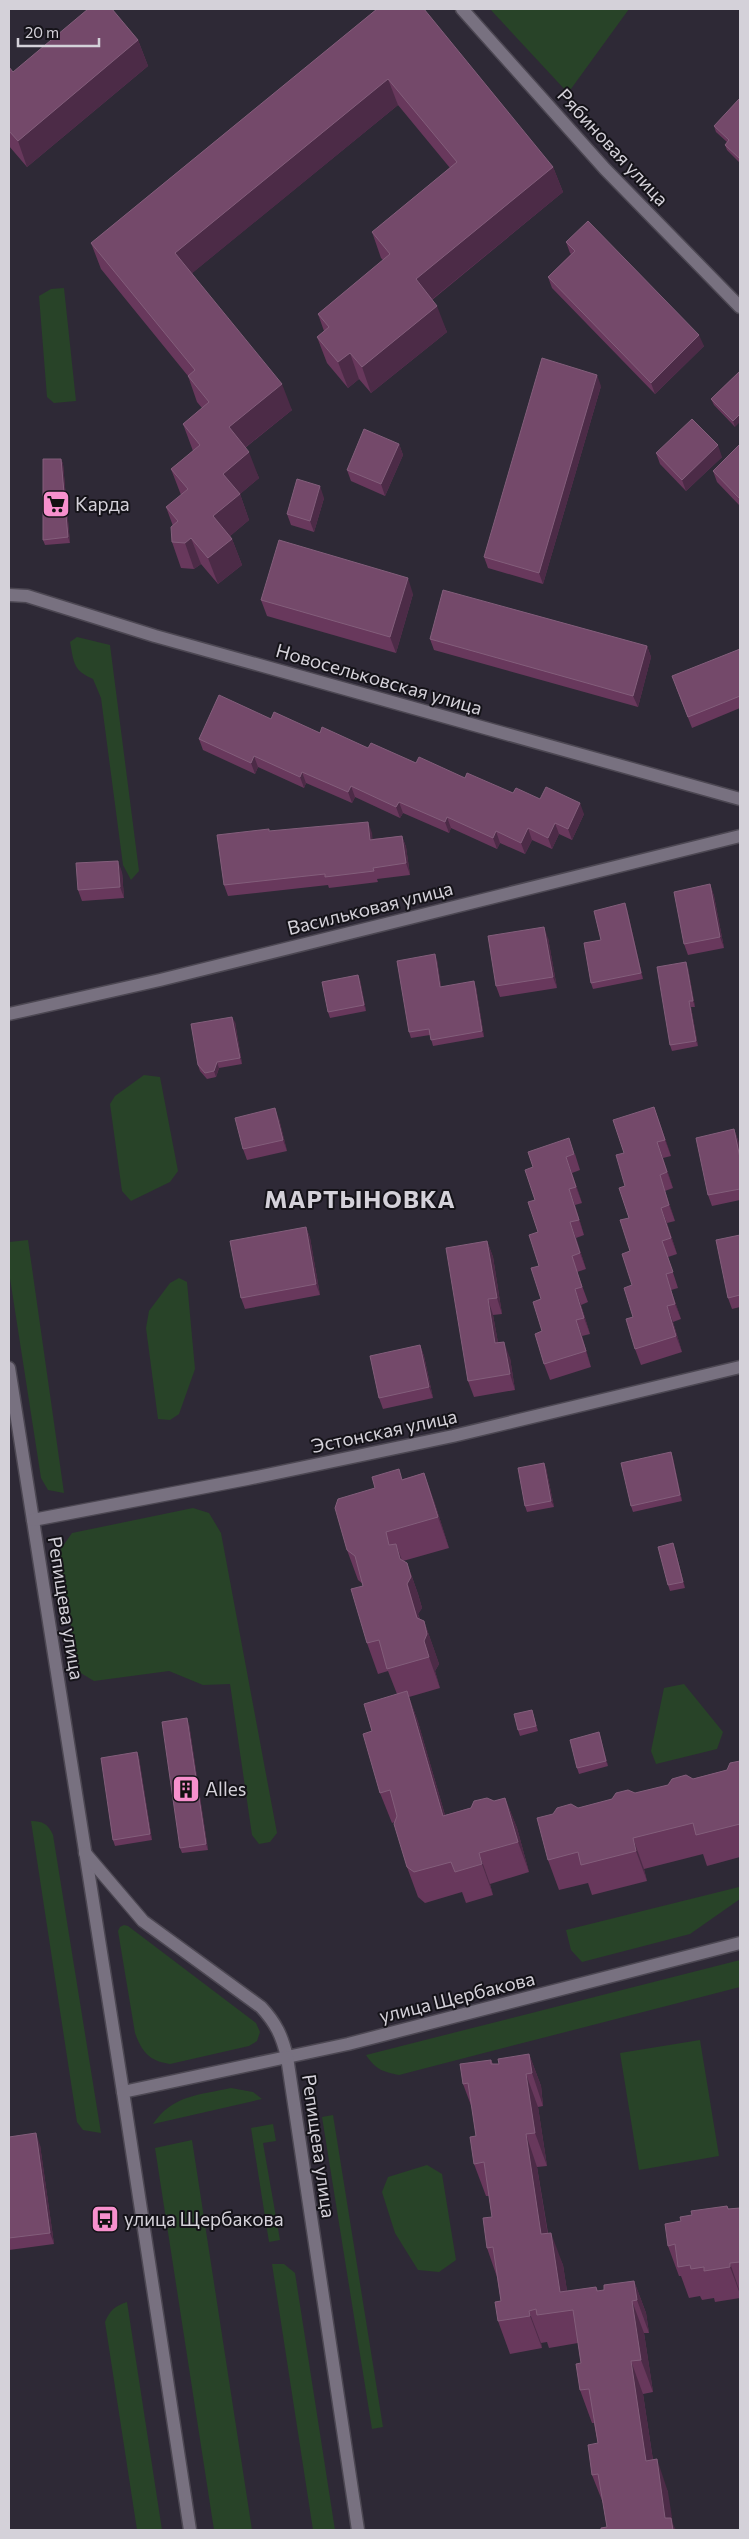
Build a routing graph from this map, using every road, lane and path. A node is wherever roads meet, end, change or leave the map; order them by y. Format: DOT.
graph roads {
  1 [pos="462,9"];
  2 [pos="740,307"];
  3 [pos="9,595"];
  4 [pos="740,799"];
  5 [pos="740,836"];
  6 [pos="9,1014"];
  7 [pos="740,1367"];
  8 [pos="9,1368"];
  9 [pos="33,1520"];
  10 [pos="85,1853"];
  11 [pos="740,1943"];
  12 [pos="287,2057"];
  13 [pos="122,2092"];
  14 [pos="190,2530"];
  15 [pos="358,2530"];
  1 -- 2 [label="street, Рябиновая улица"];
  3 -- 4 [label="street, Новосельковская улица"];
  5 -- 6 [label="street, Васильковая улица"];
  7 -- 9 [label="street, Эстонская улица"];
  8 -- 9 [label="street, Репищева улица"];
  9 -- 10 [label="street, Репищева улица"];
  10 -- 12 [label="street, Репищева улица"];
  10 -- 13 [label="street, Репищева улица"];
  11 -- 12 [label="street, улица Щербакова"];
  12 -- 13 [label="street, улица Щербакова"];
  12 -- 15 [label="street, Репищева улица"];
  13 -- 14 [label="street, Репищева улица"];
}
